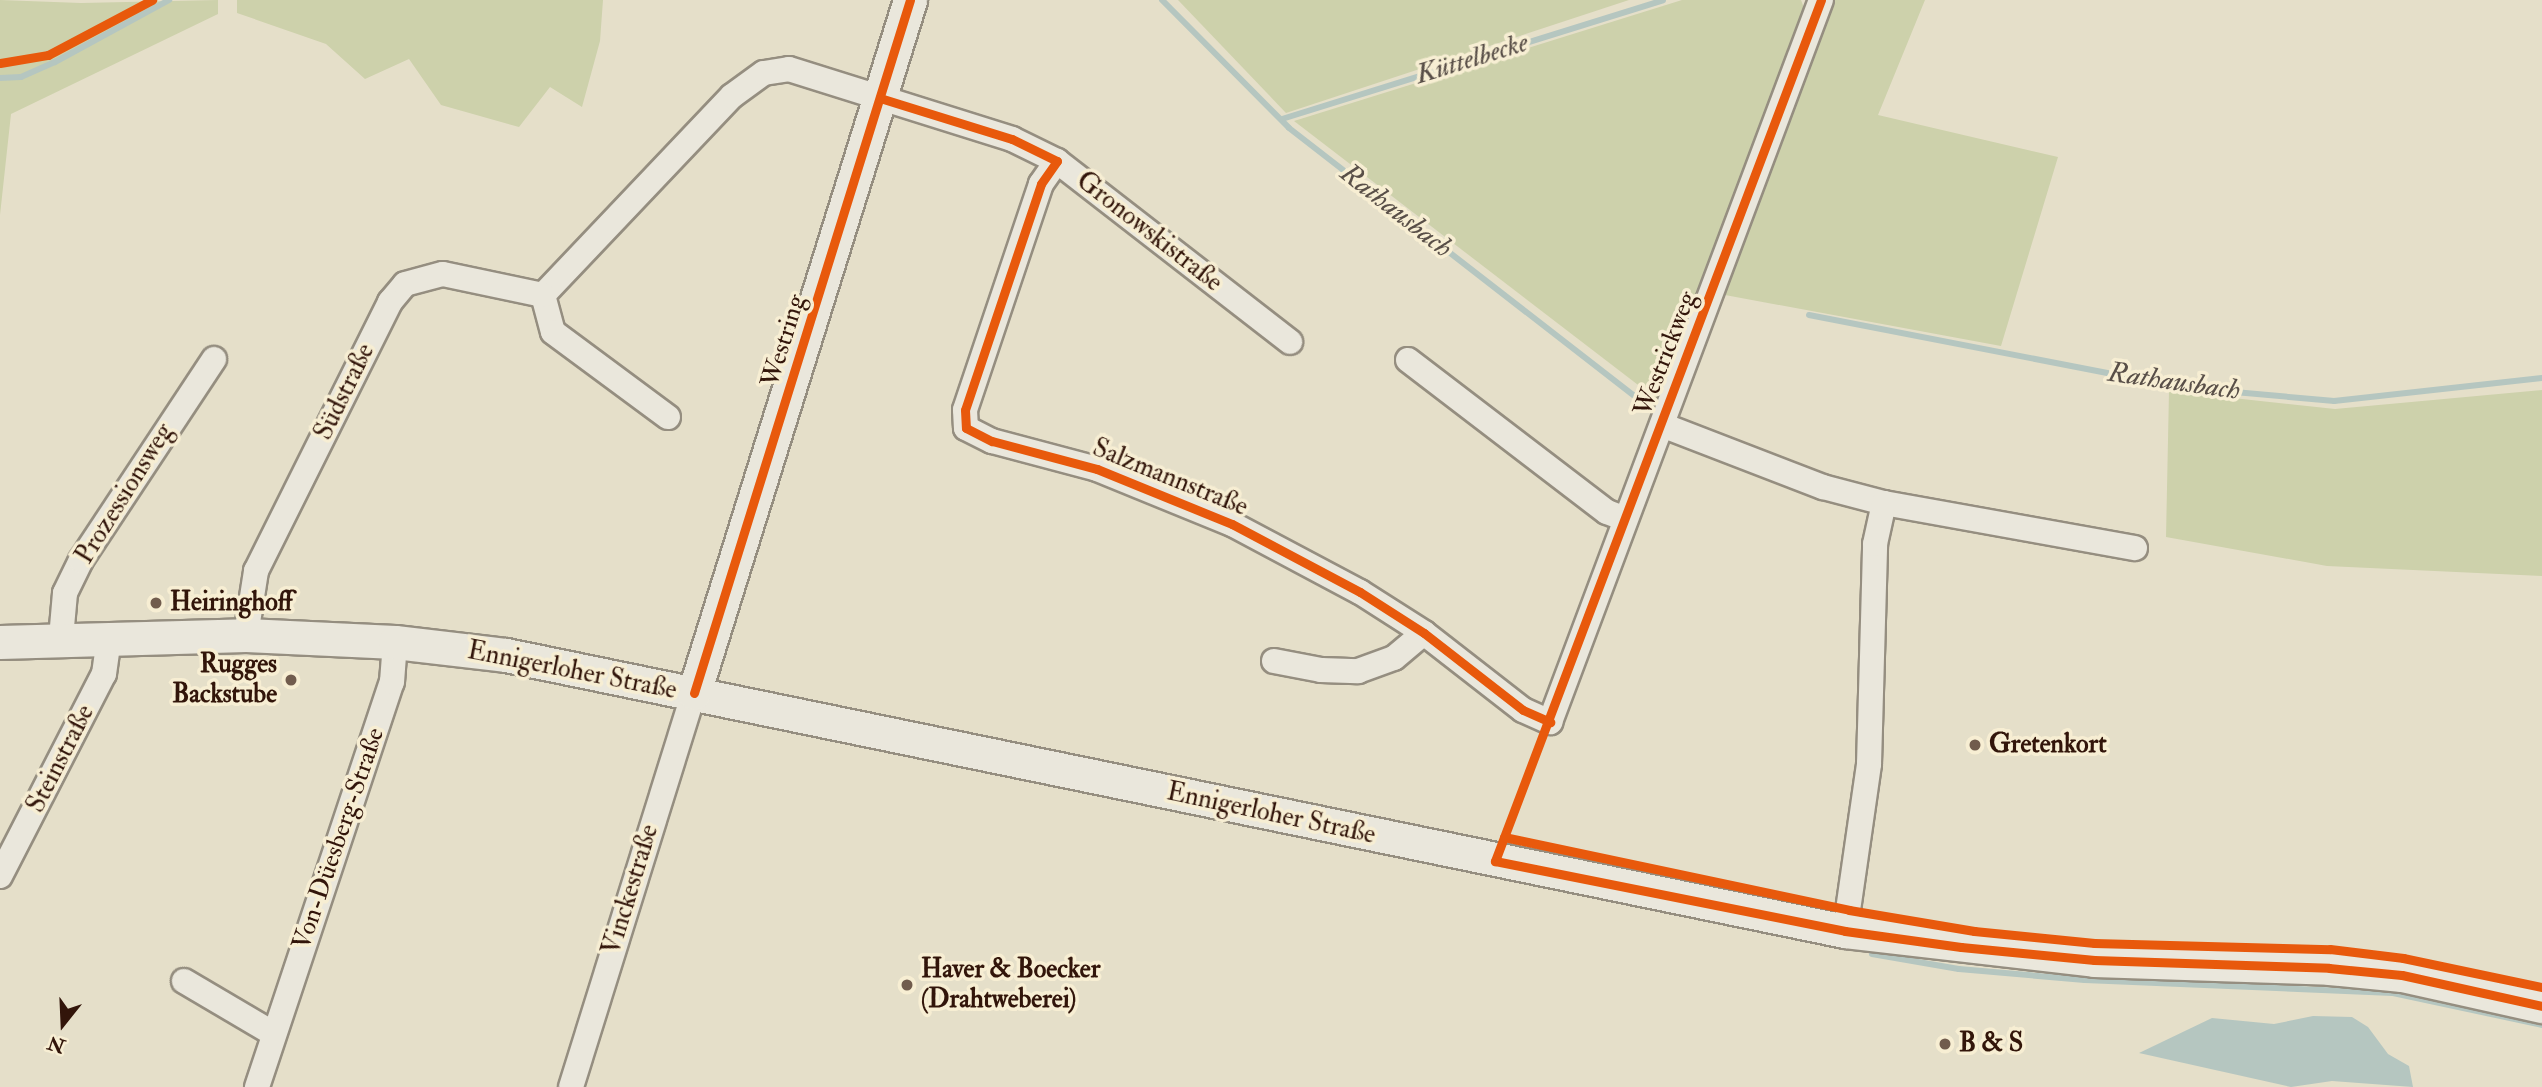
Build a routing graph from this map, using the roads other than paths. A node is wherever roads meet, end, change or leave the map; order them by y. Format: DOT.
graph roads {
  1 [pos="911,0"];
  2 [pos="1821,0"];
  3 [pos="880,99"];
  4 [pos="1056,161"];
  5 [pos="543,295"];
  6 [pos="1290,342"];
  7 [pos="214,359"];
  8 [pos="1408,360"];
  9 [pos="668,417"];
  10 [pos="1662,425"];
  11 [pos="1884,503"];
  12 [pos="1625,519"];
  13 [pos="2135,548"];
  14 [pos="1424,633"];
  15 [pos="246,635"];
  16 [pos="109,637"];
  17 [pos="61,638"];
  18 [pos="0,642"];
  19 [pos="396,642"];
  20 [pos="1274,661"];
  21 [pos="694,693"];
  22 [pos="1550,722"];
  23 [pos="0,876"];
  24 [pos="1846,931"];
  25 [pos="184,981"];
  26 [pos="2542,1006"];
  27 [pos="274,1034"];
  28 [pos="257,1087"];
  29 [pos="570,1087"];
  1 -- 3 [label="main road, Westring"];
  2 -- 10 [label="street, Westrickweg"];
  3 -- 4 [label="street, Gronowskistraße"];
  3 -- 5 [label="street"];
  3 -- 21 [label="main road, Westring"];
  4 -- 6 [label="street, Gronowskistraße"];
  4 -- 14 [label="street, Salzmannstraße"];
  5 -- 9 [label="street"];
  5 -- 15 [label="street, Südstraße"];
  7 -- 17 [label="street, Prozessionsweg"];
  8 -- 12 [label="street"];
  10 -- 11 [label="street, Westrickweg"];
  10 -- 12 [label="street, Westrickweg"];
  11 -- 13 [label="street, Westrickweg"];
  11 -- 24 [label="street"];
  12 -- 22 [label="street, Westrickweg"];
  14 -- 20 [label="street"];
  14 -- 22 [label="street, Salzmannstraße"];
  15 -- 16 [label="main road, Ennigerloher Straße"];
  15 -- 19 [label="main road, Ennigerloher Straße"];
  16 -- 17 [label="main road, Ennigerloher Straße"];
  16 -- 23 [label="street, Steinstraße"];
  17 -- 18 [label="main road, Ennigerloher Straße"];
  19 -- 21 [label="main road, Ennigerloher Straße"];
  19 -- 27 [label="street, Von-Düesberg-Straße"];
  21 -- 24 [label="main road, Ennigerloher Straße"];
  21 -- 29 [label="street, Vinckestraße"];
  24 -- 26 [label="main road, Ennigerloher Straße"];
  25 -- 27 [label="street"];
  27 -- 28 [label="street, Von-Düesberg-Straße"];
}
